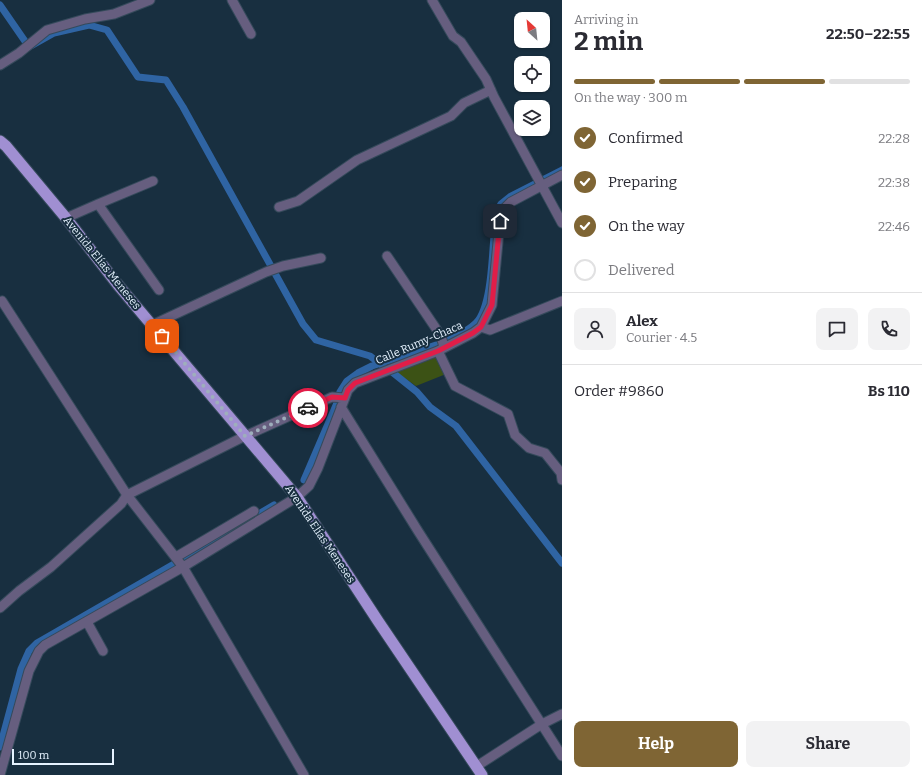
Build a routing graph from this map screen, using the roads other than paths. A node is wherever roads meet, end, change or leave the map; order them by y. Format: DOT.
graph roads {
  1 [pos="150,0"];
  2 [pos="232,0"];
  3 [pos="432,0"];
  4 [pos="251,34"];
  5 [pos="0,65"];
  6 [pos="491,90"];
  7 [pos="0,141"];
  8 [pos="562,175"];
  9 [pos="153,181"];
  10 [pos="539,182"];
  11 [pos="98,204"];
  12 [pos="279,207"];
  13 [pos="66,218"];
  14 [pos="562,223"];
  15 [pos="387,256"];
  16 [pos="321,258"];
  17 [pos="159,290"];
  18 [pos="562,301"];
  19 [pos="0,302"];
  20 [pos="152,325"];
  21 [pos="481,327"];
  22 [pos="441,349"];
  23 [pos="345,398"];
  24 [pos="341,407"];
  25 [pos="245,436"];
  26 [pos="560,469"];
  27 [pos="562,480"];
  28 [pos="127,495"];
  29 [pos="297,497"];
  30 [pos="254,511"];
  31 [pos="176,557"];
  32 [pos="183,567"];
  33 [pos="0,608"];
  34 [pos="87,622"];
  35 [pos="103,651"];
  36 [pos="562,714"];
  37 [pos="542,724"];
  38 [pos="562,756"];
  39 [pos="480,771"];
  40 [pos="0,775"];
  41 [pos="304,775"];
  1 -- 5 [label="street"];
  2 -- 4 [label="street"];
  3 -- 6 [label="street"];
  6 -- 10 [label="street"];
  6 -- 12 [label="street"];
  7 -- 13 [label="main road, Avenida Elías Meneses"];
  8 -- 10 [label="street"];
  9 -- 11 [label="street"];
  10 -- 14 [label="street"];
  10 -- 21 [label="street"];
  11 -- 13 [label="street"];
  11 -- 17 [label="street"];
  13 -- 20 [label="main road, Avenida Elías Meneses"];
  15 -- 22 [label="street"];
  16 -- 20 [label="street"];
  18 -- 21 [label="street"];
  19 -- 28 [label="street"];
  20 -- 25 [label="main road, Avenida Elías Meneses"];
  21 -- 22 [label="street, Calle Rumy-Chaca"];
  22 -- 23 [label="street, Calle Rumy-Chaca"];
  22 -- 26 [label="street"];
  23 -- 24 [label="street, Calle Rumy-Chaca"];
  23 -- 25 [label="street"];
  24 -- 29 [label="street, Calle Rumy-Chaca"];
  24 -- 37 [label="street"];
  25 -- 28 [label="street"];
  25 -- 29 [label="main road, Avenida Elías Meneses"];
  26 -- 27 [label="street"];
  28 -- 31 [label="street"];
  28 -- 33 [label="street"];
  29 -- 32 [label="street, Calle Rumy-Chaca"];
  29 -- 39 [label="main road, Avenida Elías Meneses"];
  30 -- 31 [label="street"];
  31 -- 32 [label="street"];
  32 -- 34 [label="street, Calle Rumy-Chaca"];
  32 -- 41 [label="street"];
  34 -- 35 [label="street"];
  34 -- 40 [label="street, Calle Rumy-Chaca"];
  36 -- 37 [label="street"];
  37 -- 38 [label="street"];
  37 -- 39 [label="street"];
}
